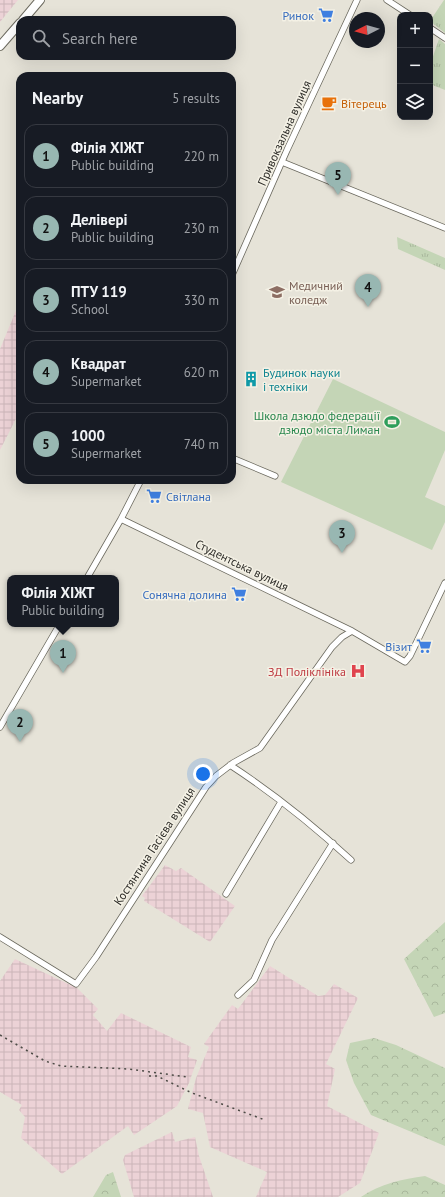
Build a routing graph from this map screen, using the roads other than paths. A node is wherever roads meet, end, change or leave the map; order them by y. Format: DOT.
graph roads {
  1 [pos="40,0"];
  2 [pos="357,0"];
  3 [pos="386,0"];
  4 [pos="405,12"];
  5 [pos="26,16"];
  6 [pos="16,28"];
  7 [pos="433,30"];
  8 [pos="445,38"];
  9 [pos="0,46"];
  10 [pos="282,162"];
  11 [pos="445,228"];
  12 [pos="236,266"];
  13 [pos="236,460"];
  14 [pos="275,476"];
  15 [pos="139,484"];
  16 [pos="121,520"];
  17 [pos="89,575"];
  18 [pos="445,583"];
  19 [pos="58,627"];
  20 [pos="352,630"];
  21 [pos="0,727"];
  22 [pos="230,765"];
  23 [pos="281,802"];
  24 [pos="332,843"];
  25 [pos="351,860"];
  26 [pos="226,894"];
  27 [pos="0,937"];
  28 [pos="238,995"];
  1 -- 5 [label="main road"];
  2 -- 10 [label="street, Привокзальна вулиця"];
  3 -- 4 [label="street"];
  6 -- 9 [label="main road"];
  7 -- 8 [label="street"];
  10 -- 11 [label="street"];
  10 -- 12 [label="street, Привокзальна вулиця"];
  13 -- 14 [label="street"];
  15 -- 16 [label="street"];
  16 -- 17 [label="street"];
  16 -- 20 [label="street, Студентська вулиця"];
  18 -- 20 [label="street"];
  19 -- 21 [label="street"];
  20 -- 22 [label="street, Костянтина Гасієва вулиця"];
  22 -- 23 [label="street"];
  22 -- 27 [label="street, Костянтина Гасієва вулиця"];
  23 -- 24 [label="street"];
  23 -- 26 [label="street"];
  24 -- 25 [label="street"];
  24 -- 28 [label="street"];
}
